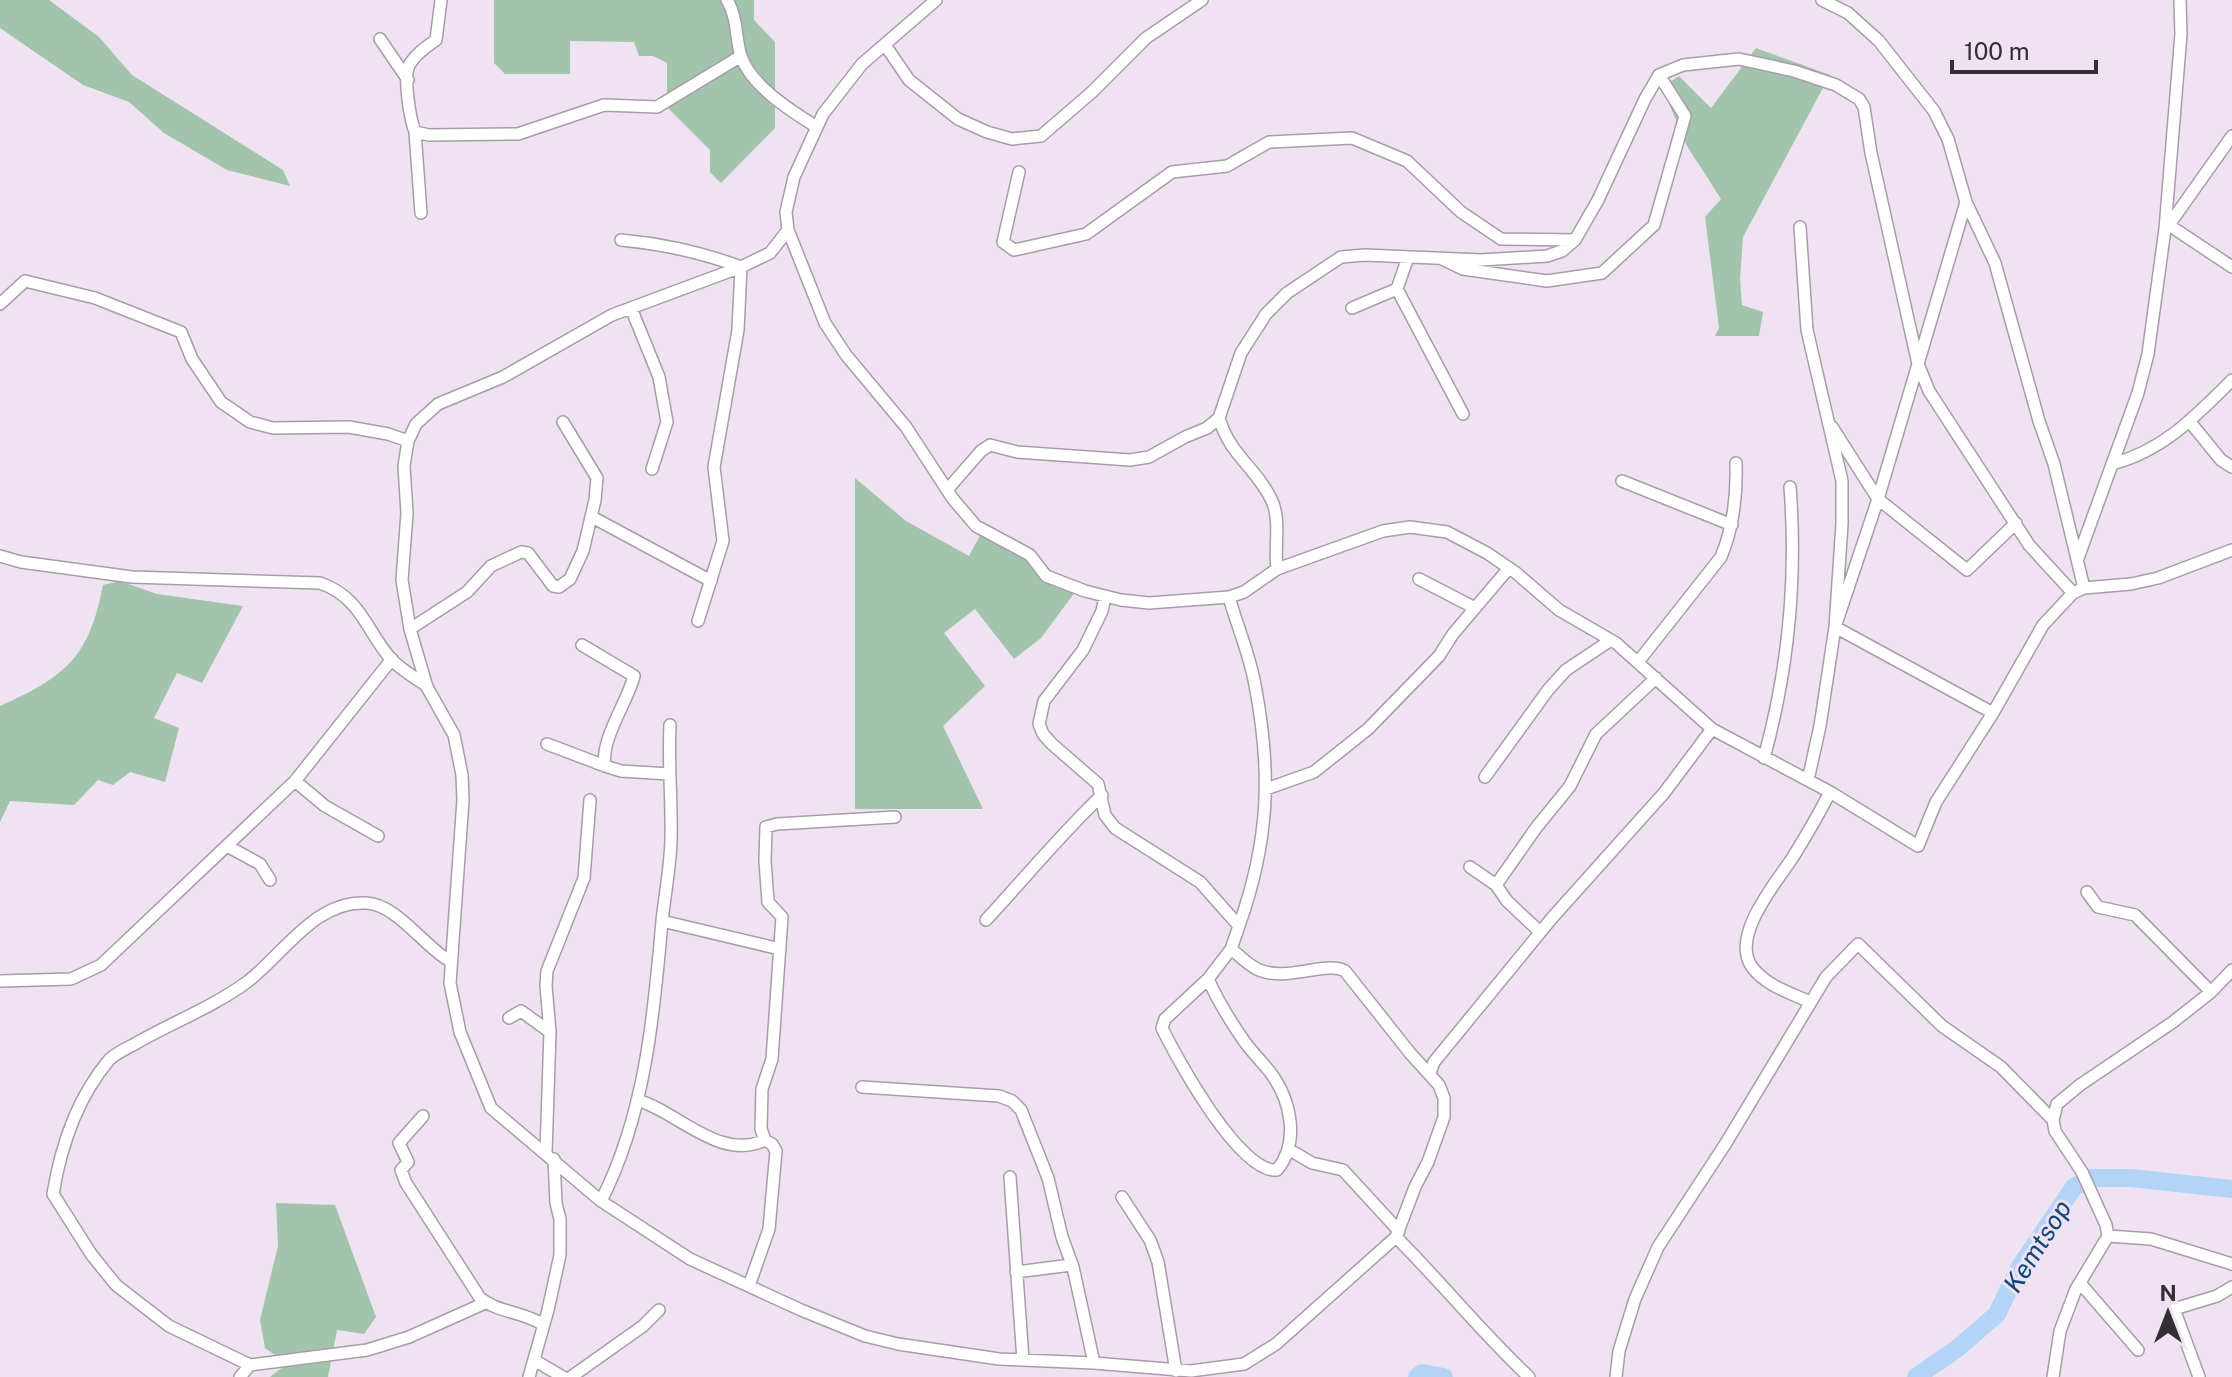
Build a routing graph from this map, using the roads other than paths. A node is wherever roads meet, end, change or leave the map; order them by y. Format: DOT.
graph roads {
  1 [pos="441,0"];
  2 [pos="727,0"];
  3 [pos="936,0"];
  4 [pos="1202,0"];
  5 [pos="1822,0"];
  6 [pos="2180,0"];
  7 [pos="380,39"];
  8 [pos="885,45"];
  9 [pos="741,56"];
  10 [pos="1659,75"];
  11 [pos="408,81"];
  12 [pos="815,126"];
  13 [pos="415,132"];
  14 [pos="2232,136"];
  15 [pos="1019,172"];
  16 [pos="1966,202"];
  17 [pos="421,213"];
  18 [pos="1800,227"];
  19 [pos="2167,227"];
  20 [pos="788,230"];
  21 [pos="621,240"];
  22 [pos="1575,240"];
  23 [pos="1436,256"];
  24 [pos="1408,257"];
  25 [pos="741,267"];
  26 [pos="2232,267"];
  27 [pos="1397,289"];
  28 [pos="0,304"];
  29 [pos="631,308"];
  30 [pos="1352,308"];
  31 [pos="1918,364"];
  32 [pos="2232,380"];
  33 [pos="1463,414"];
  34 [pos="1219,418"];
  35 [pos="1827,420"];
  36 [pos="563,422"];
  37 [pos="2190,422"];
  38 [pos="408,441"];
  39 [pos="1736,463"];
  40 [pos="2112,464"];
  41 [pos="2232,467"];
  42 [pos="652,469"];
  43 [pos="1622,481"];
  44 [pos="1790,487"];
  45 [pos="947,490"];
  46 [pos="1878,499"];
  47 [pos="592,517"];
  48 [pos="2016,523"];
  49 [pos="1732,525"];
  50 [pos="2232,550"];
  51 [pos="0,556"];
  52 [pos="2078,558"];
  53 [pos="1509,568"];
  54 [pos="1277,569"];
  55 [pos="1419,579"];
  56 [pos="711,581"];
  57 [pos="2078,591"];
  58 [pos="1105,597"];
  59 [pos="1229,597"];
  60 [pos="1475,608"];
  61 [pos="698,621"];
  62 [pos="1835,627"];
  63 [pos="410,629"];
  64 [pos="1611,640"];
  65 [pos="582,645"];
  66 [pos="392,659"];
  67 [pos="1638,662"];
  68 [pos="1656,678"];
  69 [pos="427,687"];
  70 [pos="1993,713"];
  71 [pos="670,725"];
  72 [pos="1712,729"];
  73 [pos="547,744"];
  74 [pos="1764,758"];
  75 [pos="605,766"];
  76 [pos="669,774"];
  77 [pos="1485,777"];
  78 [pos="1808,780"];
  79 [pos="295,781"];
  80 [pos="1266,789"];
  81 [pos="1830,792"];
  82 [pos="1102,795"];
  83 [pos="590,800"];
  84 [pos="895,817"];
  85 [pos="378,836"];
  86 [pos="227,846"];
  87 [pos="1470,867"];
  88 [pos="270,880"];
  89 [pos="1496,885"];
  90 [pos="2087,892"];
  91 [pos="986,920"];
  92 [pos="662,921"];
  93 [pos="1239,926"];
  94 [pos="1540,932"];
  95 [pos="780,949"];
  96 [pos="1231,949"];
  97 [pos="450,961"];
  98 [pos="2232,970"];
  99 [pos="1208,979"];
  100 [pos="0,981"];
  101 [pos="2211,992"];
  102 [pos="1810,1002"];
  103 [pos="509,1018"];
  104 [pos="550,1032"];
  105 [pos="1430,1073"];
  106 [pos="862,1087"];
  107 [pos="637,1100"];
  108 [pos="423,1116"];
  109 [pos="2053,1120"];
  110 [pos="765,1140"];
  111 [pos="1290,1150"];
  112 [pos="550,1156"];
  113 [pos="1010,1177"];
  114 [pos="1122,1197"];
  115 [pos="601,1201"];
  116 [pos="1397,1234"];
  117 [pos="2108,1236"];
  118 [pos="2232,1264"];
  119 [pos="1071,1265"];
  120 [pos="1016,1272"];
  121 [pos="2080,1283"];
  122 [pos="749,1286"];
  123 [pos="2232,1287"];
  124 [pos="485,1303"];
  125 [pos="659,1310"];
  126 [pos="542,1324"];
  127 [pos="2138,1350"];
  128 [pos="534,1360"];
  129 [pos="1023,1360"];
  130 [pos="1094,1363"];
  131 [pos="250,1365"];
  132 [pos="1176,1371"];
  133 [pos="1152,1373"];
  134 [pos="240,1377"];
  135 [pos="529,1377"];
  136 [pos="571,1377"];
  137 [pos="1529,1377"];
  138 [pos="1616,1377"];
  139 [pos="2053,1377"];
  140 [pos="2199,1377"];
  1 -- 11 [label="street"];
  2 -- 9 [label="street"];
  3 -- 8 [label="street"];
  4 -- 8 [label="street"];
  5 -- 16 [label="street"];
  6 -- 19 [label="street"];
  7 -- 11 [label="street"];
  8 -- 12 [label="street"];
  9 -- 12 [label="street"];
  9 -- 13 [label="street"];
  10 -- 22 [label="street"];
  10 -- 23 [label="street"];
  10 -- 31 [label="street"];
  11 -- 13 [label="street"];
  12 -- 20 [label="street"];
  13 -- 17 [label="street"];
  14 -- 19 [label="street"];
  15 -- 22 [label="street"];
  16 -- 31 [label="street"];
  16 -- 52 [label="street"];
  18 -- 35 [label="street"];
  19 -- 26 [label="street"];
  19 -- 40 [label="street"];
  20 -- 25 [label="street"];
  20 -- 45 [label="street"];
  21 -- 25 [label="street"];
  22 -- 23 [label="street"];
  23 -- 24 [label="street"];
  24 -- 27 [label="street"];
  24 -- 34 [label="street"];
  25 -- 29 [label="street"];
  25 -- 56 [label="street"];
  27 -- 30 [label="street"];
  27 -- 33 [label="street"];
  28 -- 38 [label="street"];
  29 -- 38 [label="street"];
  29 -- 42 [label="street"];
  31 -- 46 [label="street"];
  31 -- 48 [label="street"];
  32 -- 37 [label="street"];
  34 -- 45 [label="street"];
  34 -- 54 [label="street"];
  35 -- 46 [label="street"];
  35 -- 62 [label="street"];
  36 -- 47 [label="street"];
  37 -- 40 [label="street"];
  37 -- 41 [label="street"];
  38 -- 63 [label="street"];
  39 -- 49 [label="street"];
  40 -- 52 [label="street"];
  43 -- 49 [label="street"];
  44 -- 74 [label="street"];
  45 -- 58 [label="street"];
  46 -- 48 [label="street"];
  46 -- 62 [label="street"];
  47 -- 56 [label="street"];
  47 -- 63 [label="street"];
  48 -- 57 [label="street"];
  49 -- 67 [label="street"];
  50 -- 57 [label="street"];
  51 -- 66 [label="street"];
  52 -- 57 [label="street"];
  53 -- 54 [label="street"];
  53 -- 60 [label="street"];
  53 -- 64 [label="street"];
  54 -- 59 [label="street"];
  55 -- 60 [label="street"];
  56 -- 61 [label="street"];
  57 -- 70 [label="street"];
  58 -- 59 [label="street"];
  58 -- 82 [label="street"];
  59 -- 80 [label="street"];
  60 -- 80 [label="street"];
  62 -- 70 [label="street"];
  62 -- 78 [label="street"];
  63 -- 69 [label="street"];
  64 -- 67 [label="street"];
  64 -- 77 [label="street"];
  65 -- 75 [label="street"];
  66 -- 69 [label="street"];
  66 -- 79 [label="street"];
  67 -- 68 [label="street"];
  68 -- 72 [label="street"];
  68 -- 89 [label="street"];
  69 -- 97 [label="street"];
  70 -- 81 [label="street"];
  71 -- 76 [label="street"];
  72 -- 74 [label="street"];
  72 -- 94 [label="street"];
  73 -- 75 [label="street"];
  74 -- 78 [label="street"];
  75 -- 76 [label="street"];
  76 -- 92 [label="street"];
  78 -- 81 [label="street"];
  79 -- 85 [label="street"];
  79 -- 86 [label="street"];
  80 -- 93 [label="street"];
  81 -- 102 [label="street"];
  82 -- 91 [label="street"];
  82 -- 93 [label="street"];
  83 -- 104 [label="street"];
  84 -- 95 [label="street"];
  86 -- 88 [label="street"];
  86 -- 100 [label="street"];
  87 -- 89 [label="street"];
  89 -- 94 [label="street"];
  90 -- 101 [label="street"];
  92 -- 95 [label="street"];
  92 -- 107 [label="street"];
  93 -- 96 [label="street"];
  94 -- 105 [label="street"];
  95 -- 110 [label="street"];
  96 -- 99 [label="street"];
  96 -- 105 [label="street"];
  97 -- 112 [label="street"];
  97 -- 131 [label="street"];
  98 -- 101 [label="street"];
  99 -- 111 [label="street"];
  99 -- 111 [label="street"];
  101 -- 109 [label="street"];
  102 -- 109 [label="street"];
  102 -- 138 [label="street"];
  103 -- 104 [label="street"];
  104 -- 112 [label="street"];
  105 -- 116 [label="street"];
  106 -- 119 [label="street"];
  107 -- 110 [label="street"];
  107 -- 115 [label="street"];
  108 -- 124 [label="street"];
  109 -- 117 [label="street"];
  110 -- 122 [label="street"];
  111 -- 116 [label="street"];
  112 -- 115 [label="street"];
  112 -- 126 [label="street"];
  113 -- 120 [label="street"];
  114 -- 132 [label="street"];
  115 -- 122 [label="street"];
  116 -- 132 [label="street"];
  116 -- 137 [label="street"];
  117 -- 118 [label="street"];
  117 -- 121 [label="street"];
  119 -- 120 [label="street"];
  119 -- 130 [label="street"];
  120 -- 129 [label="street"];
  121 -- 127 [label="street"];
  121 -- 139 [label="street"];
  122 -- 129 [label="street"];
  123 -- 140 [label="street"];
  124 -- 126 [label="street"];
  124 -- 131 [label="street"];
  125 -- 136 [label="street"];
  126 -- 128 [label="street"];
  128 -- 135 [label="street"];
  128 -- 136 [label="street"];
  129 -- 130 [label="street"];
  130 -- 133 [label="street"];
  131 -- 134 [label="street"];
  132 -- 133 [label="street"];
}
